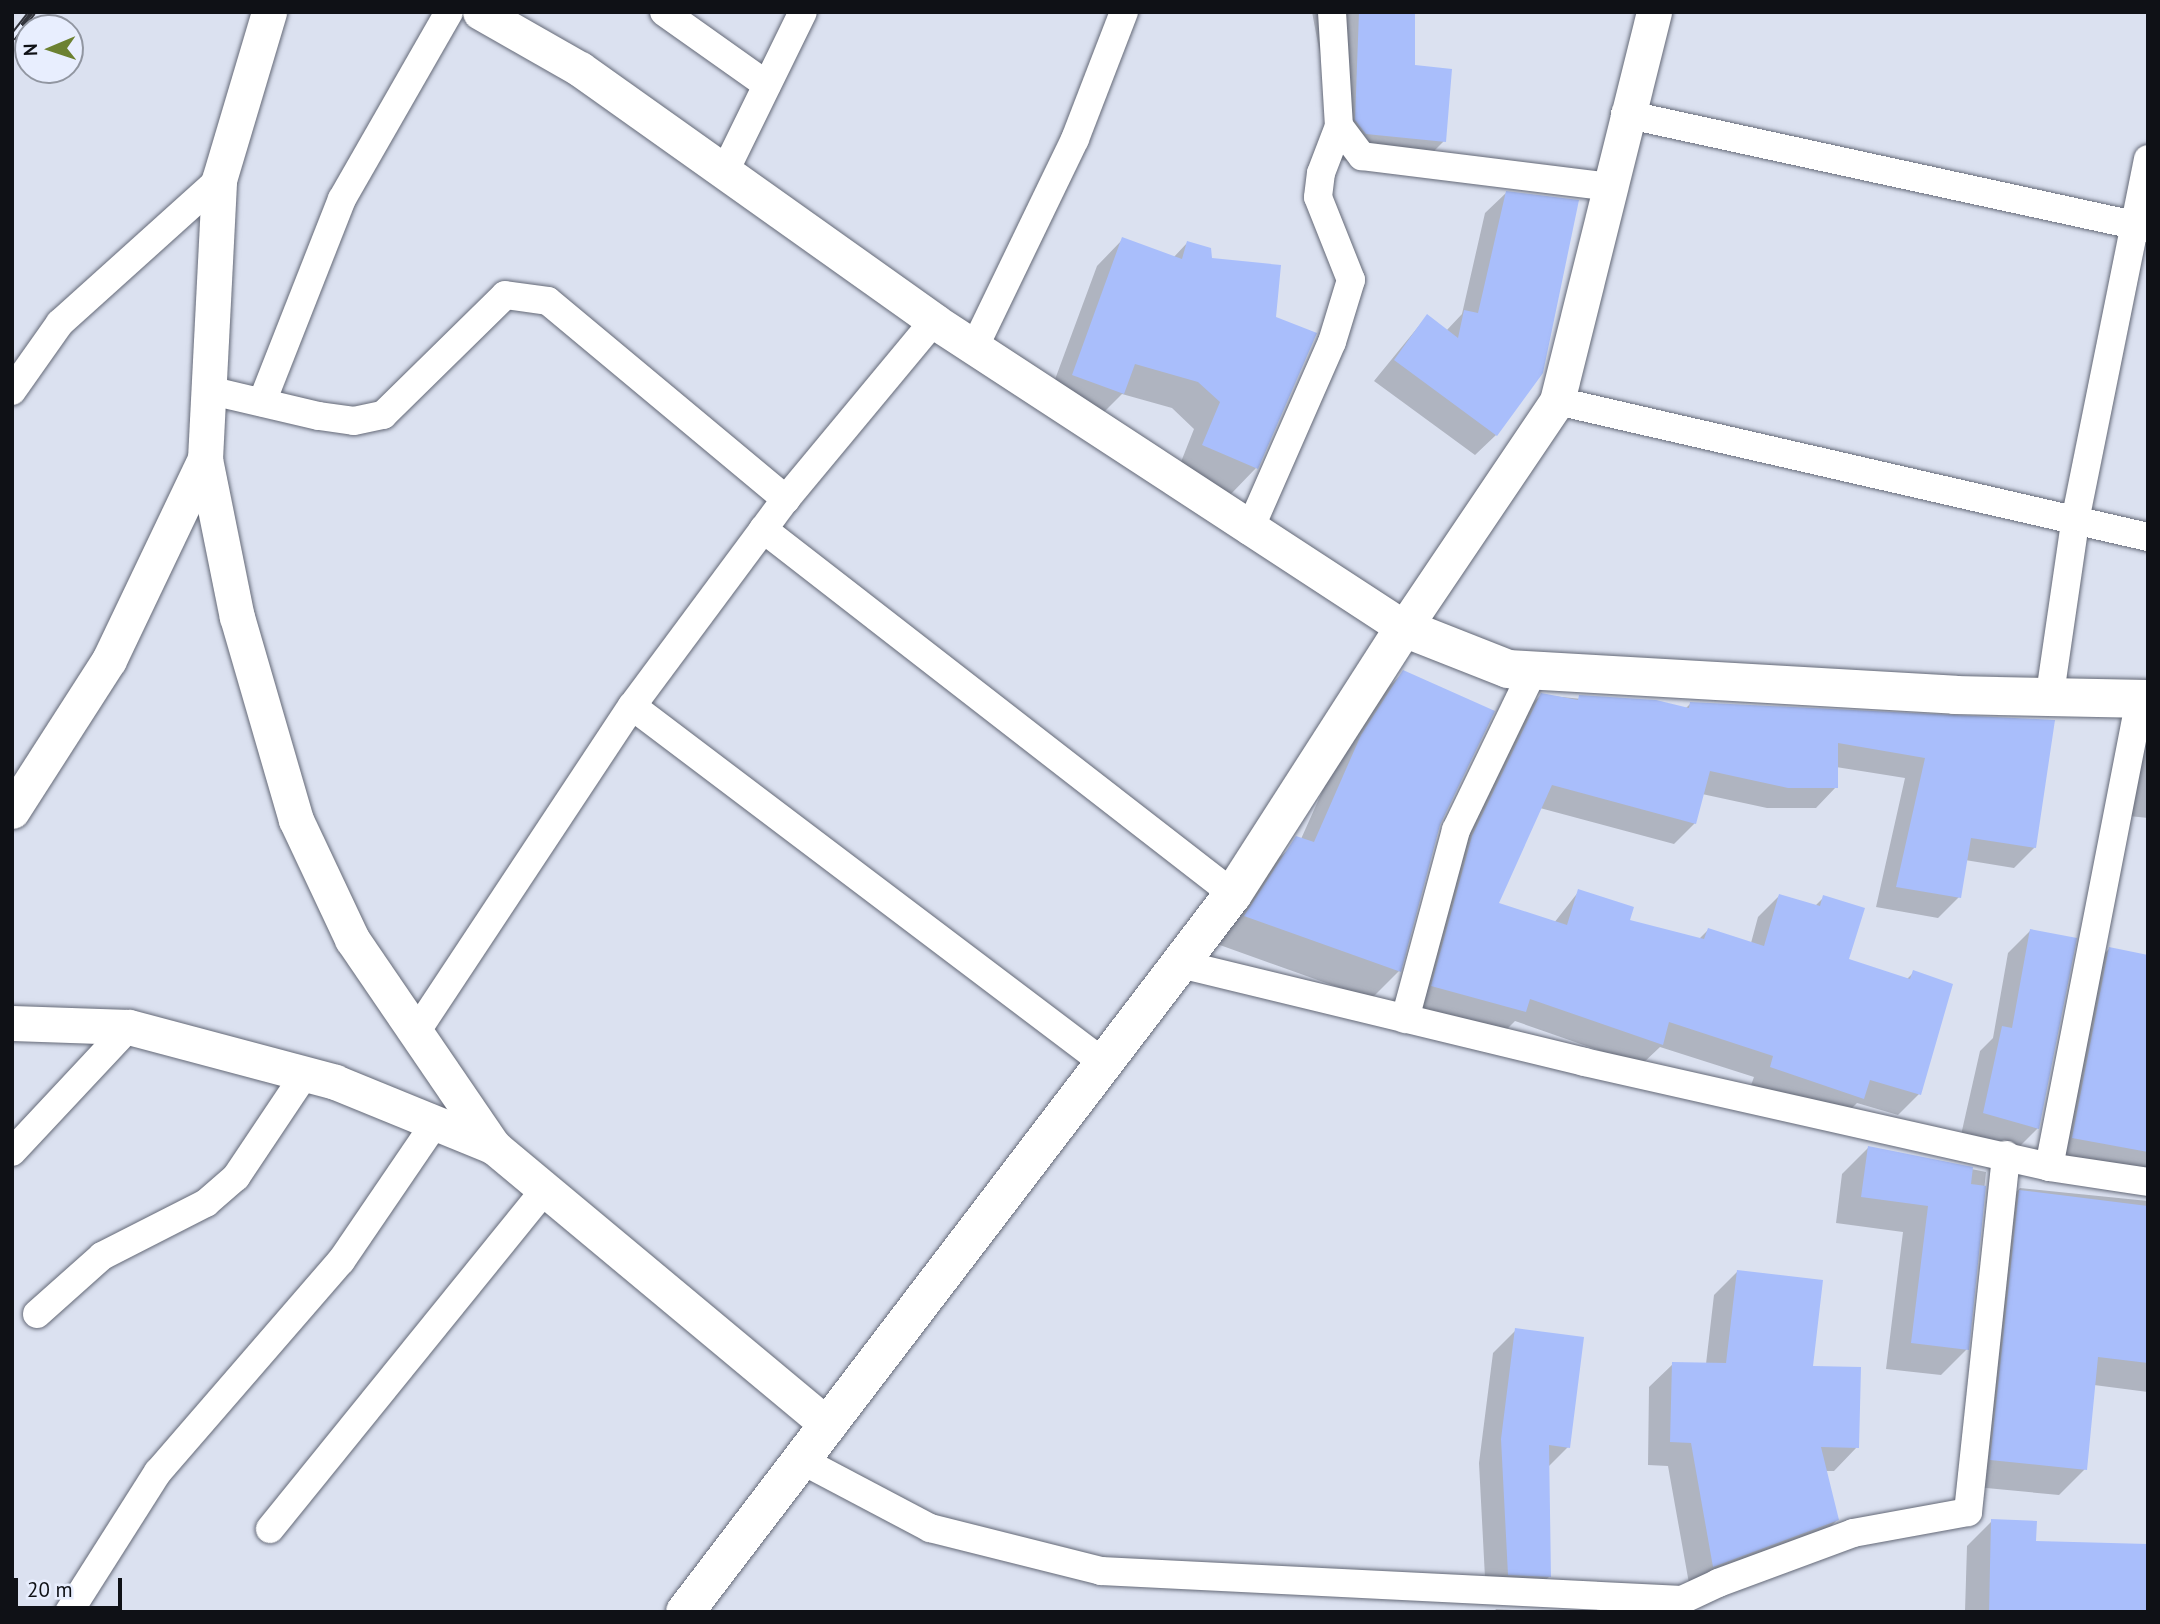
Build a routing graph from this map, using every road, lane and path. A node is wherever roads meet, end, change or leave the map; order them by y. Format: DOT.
graph roads {
  1 [pos="269,12"];
  2 [pos="449,12"];
  3 [pos="480,12"];
  4 [pos="664,12"];
  5 [pos="803,12"];
  6 [pos="1124,12"];
  7 [pos="1332,12"];
  8 [pos="1654,12"];
  9 [pos="767,85"];
  10 [pos="1625,114"];
  11 [pos="1339,126"];
  12 [pos="2148,159"];
  13 [pos="724,173"];
  14 [pos="219,180"];
  15 [pos="1610,187"];
  16 [pos="2142,228"];
  17 [pos="934,321"];
  18 [pos="974,348"];
  19 [pos="208,390"];
  20 [pos="12,391"];
  21 [pos="1557,401"];
  22 [pos="262,402"];
  23 [pos="205,460"];
  24 [pos="786,499"];
  25 [pos="2076,516"];
  26 [pos="763,529"];
  27 [pos="1249,531"];
  28 [pos="2148,537"];
  29 [pos="1404,628"];
  30 [pos="1533,671"];
  31 [pos="2050,694"];
  32 [pos="2144,698"];
  33 [pos="632,706"];
  34 [pos="12,811"];
  35 [pos="1233,894"];
  36 [pos="1180,964"];
  37 [pos="1405,1019"];
  38 [pos="12,1023"];
  39 [pos="129,1027"];
  40 [pos="416,1032"];
  41 [pos="1104,1063"];
  42 [pos="305,1074"];
  43 [pos="435,1123"];
  44 [pos="494,1147"];
  45 [pos="12,1152"];
  46 [pos="2006,1154"];
  47 [pos="2049,1167"];
  48 [pos="2148,1182"];
  49 [pos="545,1190"];
  50 [pos="37,1314"];
  51 [pos="828,1425"];
  52 [pos="801,1460"];
  53 [pos="270,1529"];
  54 [pos="1679,1606"];
  55 [pos="69,1612"];
  56 [pos="685,1612"];
  1 -- 14 [label="street"];
  2 -- 22 [label="street"];
  3 -- 13 [label="street"];
  4 -- 9 [label="street"];
  5 -- 9 [label="street"];
  6 -- 18 [label="street"];
  7 -- 11 [label="street"];
  8 -- 10 [label="street"];
  9 -- 13 [label="street"];
  10 -- 15 [label="street"];
  10 -- 16 [label="street"];
  11 -- 15 [label="street"];
  11 -- 27 [label="street"];
  12 -- 16 [label="street"];
  13 -- 17 [label="street"];
  14 -- 19 [label="street"];
  14 -- 20 [label="street"];
  15 -- 21 [label="street"];
  16 -- 25 [label="street"];
  17 -- 18 [label="street"];
  17 -- 24 [label="street"];
  18 -- 27 [label="street"];
  19 -- 22 [label="street"];
  19 -- 23 [label="street"];
  21 -- 25 [label="street"];
  21 -- 29 [label="street"];
  22 -- 24 [label="street"];
  23 -- 34 [label="street"];
  23 -- 40 [label="street"];
  24 -- 26 [label="street"];
  25 -- 28 [label="street"];
  25 -- 31 [label="street"];
  26 -- 33 [label="street"];
  26 -- 35 [label="street"];
  27 -- 29 [label="street"];
  29 -- 30 [label="main road"];
  29 -- 35 [label="main road"];
  30 -- 31 [label="main road"];
  30 -- 37 [label="street"];
  31 -- 32 [label="main road"];
  32 -- 47 [label="street"];
  33 -- 40 [label="street"];
  33 -- 41 [label="street"];
  35 -- 36 [label="main road"];
  36 -- 37 [label="street"];
  36 -- 41 [label="main road"];
  37 -- 46 [label="street"];
  38 -- 39 [label="street"];
  39 -- 42 [label="street"];
  39 -- 45 [label="street"];
  40 -- 44 [label="street"];
  41 -- 51 [label="main road"];
  42 -- 43 [label="street"];
  42 -- 50 [label="street"];
  43 -- 44 [label="street"];
  43 -- 55 [label="street"];
  44 -- 49 [label="street"];
  46 -- 47 [label="street"];
  46 -- 54 [label="street"];
  47 -- 48 [label="street"];
  49 -- 51 [label="street"];
  49 -- 53 [label="street"];
  51 -- 52 [label="main road"];
  52 -- 54 [label="street"];
  52 -- 56 [label="main road"];
}
